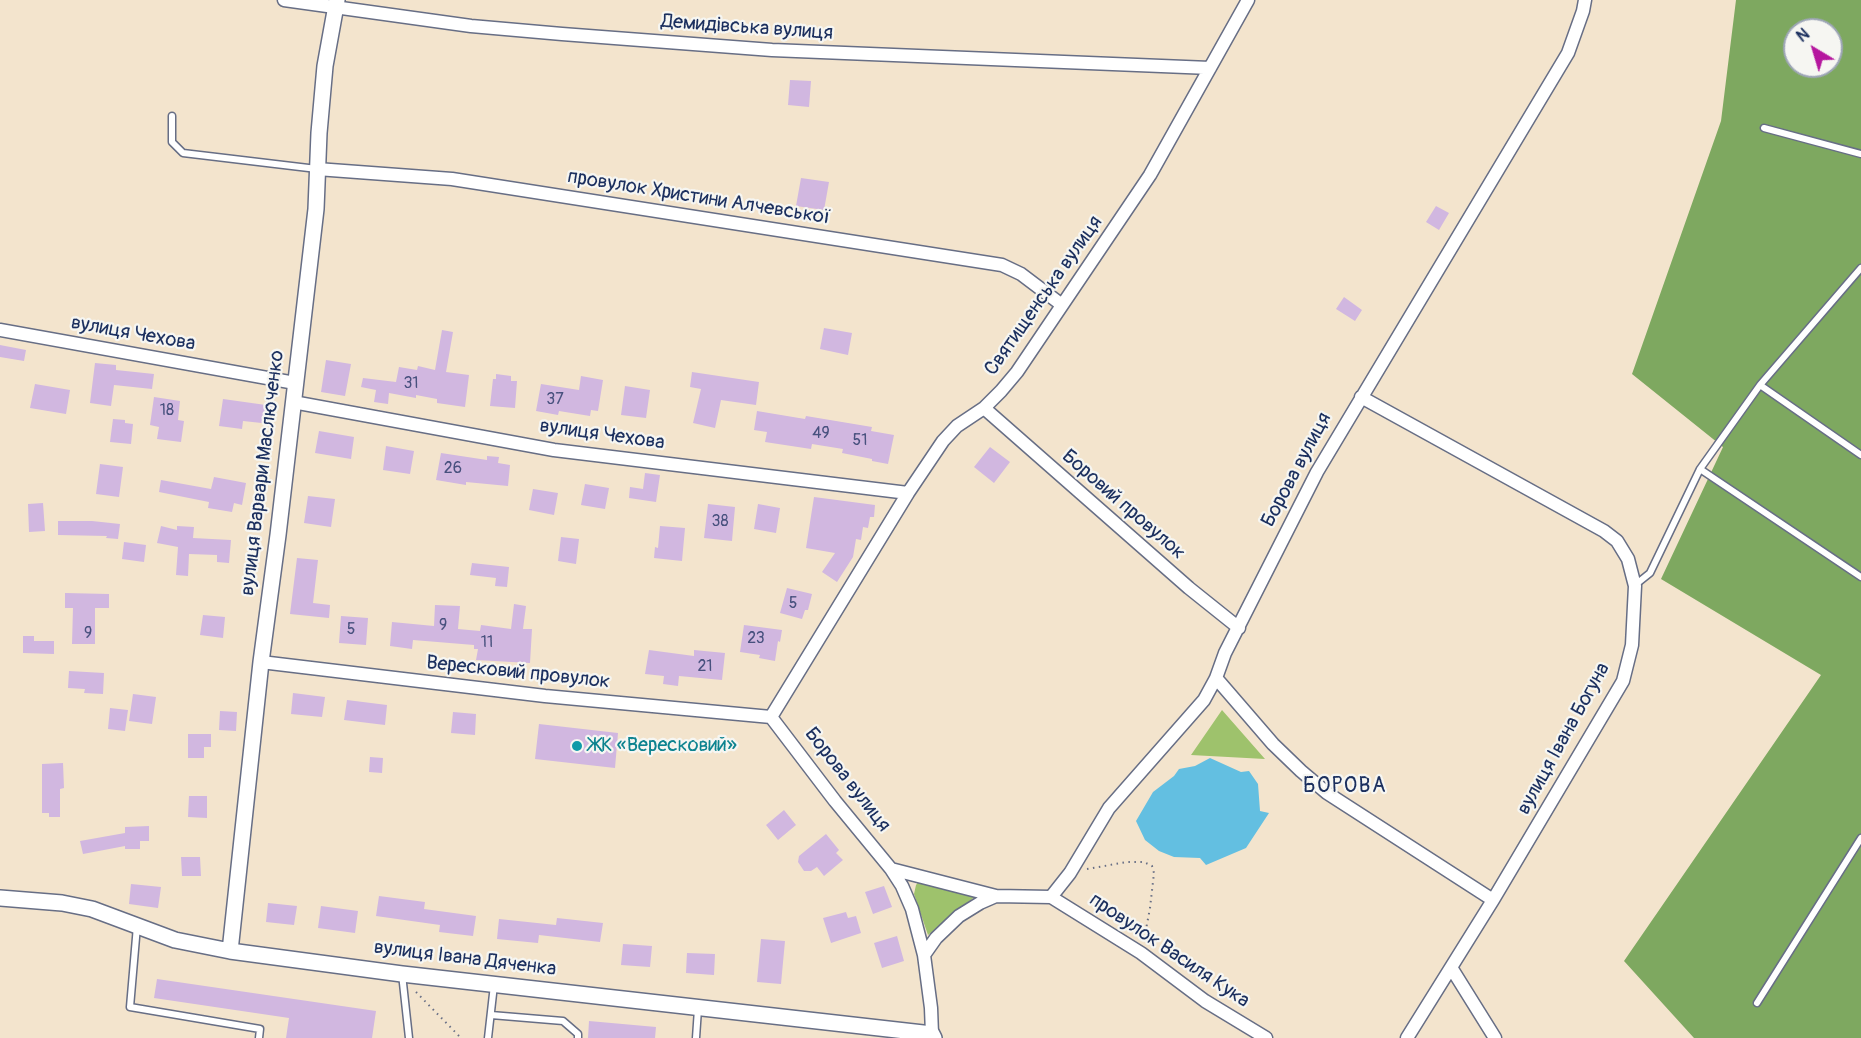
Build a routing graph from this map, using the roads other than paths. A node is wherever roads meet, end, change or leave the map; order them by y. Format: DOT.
graph roads {
  1 [pos="284,0"];
  2 [pos="1248,0"];
  3 [pos="1585,0"];
  4 [pos="337,3"];
  5 [pos="1210,68"];
  6 [pos="172,116"];
  7 [pos="1764,128"];
  8 [pos="1861,154"];
  9 [pos="317,169"];
  10 [pos="1861,268"];
  11 [pos="1062,305"];
  12 [pos="0,330"];
  13 [pos="295,383"];
  14 [pos="1760,386"];
  15 [pos="1361,397"];
  16 [pos="293,402"];
  17 [pos="984,408"];
  18 [pos="1861,455"];
  19 [pos="1700,469"];
  20 [pos="908,494"];
  21 [pos="1861,578"];
  22 [pos="1635,586"];
  23 [pos="1239,628"];
  24 [pos="261,662"];
  25 [pos="1216,678"];
  26 [pos="771,717"];
  27 [pos="1861,838"];
  28 [pos="891,869"];
  29 [pos="996,896"];
  30 [pos="1052,897"];
  31 [pos="0,898"];
  32 [pos="1494,900"];
  33 [pos="137,926"];
  34 [pos="230,951"];
  35 [pos="924,955"];
  36 [pos="1452,969"];
  37 [pos="402,974"];
  38 [pos="494,984"];
  39 [pos="1756,1003"];
  40 [pos="698,1007"];
  41 [pos="491,1015"];
  42 [pos="933,1036"];
  43 [pos="259,1038"];
  44 [pos="409,1038"];
  45 [pos="488,1038"];
  46 [pos="578,1038"];
  47 [pos="696,1038"];
  48 [pos="1266,1038"];
  49 [pos="1407,1038"];
  50 [pos="1495,1038"];
  1 -- 4 [label="street, Демидівська вулиця"];
  2 -- 5 [label="street, Святищенська вулиця"];
  3 -- 15 [label="street, Борова вулиця"];
  4 -- 5 [label="street, Демидівська вулиця"];
  4 -- 9 [label="street, вулиця Варвари Маслюченко"];
  5 -- 11 [label="street, Святищенська вулиця"];
  6 -- 9 [label="lane"];
  7 -- 8 [label="lane"];
  9 -- 11 [label="street, провулок Христини Алчевської"];
  9 -- 13 [label="street, вулиця Варвари Маслюченко"];
  10 -- 14 [label="lane"];
  11 -- 17 [label="street, Святищенська вулиця"];
  12 -- 13 [label="street, вулиця Чехова"];
  13 -- 16 [label="street, вулиця Варвари Маслюченко"];
  14 -- 18 [label="lane"];
  14 -- 19 [label="lane"];
  15 -- 22 [label="street, вулиця Івана Богуна"];
  15 -- 23 [label="street, Борова вулиця"];
  16 -- 20 [label="street, вулиця Чехова"];
  16 -- 24 [label="street, вулиця Варвари Маслюченко"];
  17 -- 20 [label="street, Святищенська вулиця"];
  17 -- 23 [label="street, Боровий провулок"];
  19 -- 21 [label="lane"];
  19 -- 22 [label="lane"];
  20 -- 26 [label="street, Святищенська вулиця"];
  22 -- 32 [label="street, вулиця Івана Богуна"];
  23 -- 25 [label="street, Борова вулиця"];
  24 -- 26 [label="street, Вересковий провулок"];
  24 -- 34 [label="street, вулиця Варвари Маслюченко"];
  25 -- 30 [label="street, Борова вулиця"];
  25 -- 32 [label="street"];
  26 -- 28 [label="street, Борова вулиця"];
  27 -- 39 [label="lane"];
  28 -- 29 [label="street"];
  28 -- 35 [label="street, Борова вулиця"];
  29 -- 30 [label="street"];
  29 -- 35 [label="street"];
  30 -- 48 [label="street, провулок Василя Кука"];
  31 -- 33 [label="street, вулиця Івана Дяченка"];
  32 -- 36 [label="street, вулиця Івана Богуна"];
  33 -- 34 [label="street, вулиця Івана Дяченка"];
  33 -- 43 [label="lane"];
  34 -- 37 [label="street, вулиця Івана Дяченка"];
  35 -- 42 [label="street, Борова вулиця"];
  36 -- 49 [label="street, вулиця Івана Богуна"];
  36 -- 50 [label="street"];
  37 -- 38 [label="street, вулиця Івана Дяченка"];
  37 -- 44 [label="lane"];
  38 -- 40 [label="street, вулиця Івана Дяченка"];
  38 -- 41 [label="lane"];
  40 -- 42 [label="street, вулиця Івана Дяченка"];
  40 -- 47 [label="lane"];
  41 -- 45 [label="lane"];
  41 -- 46 [label="lane"];
}
